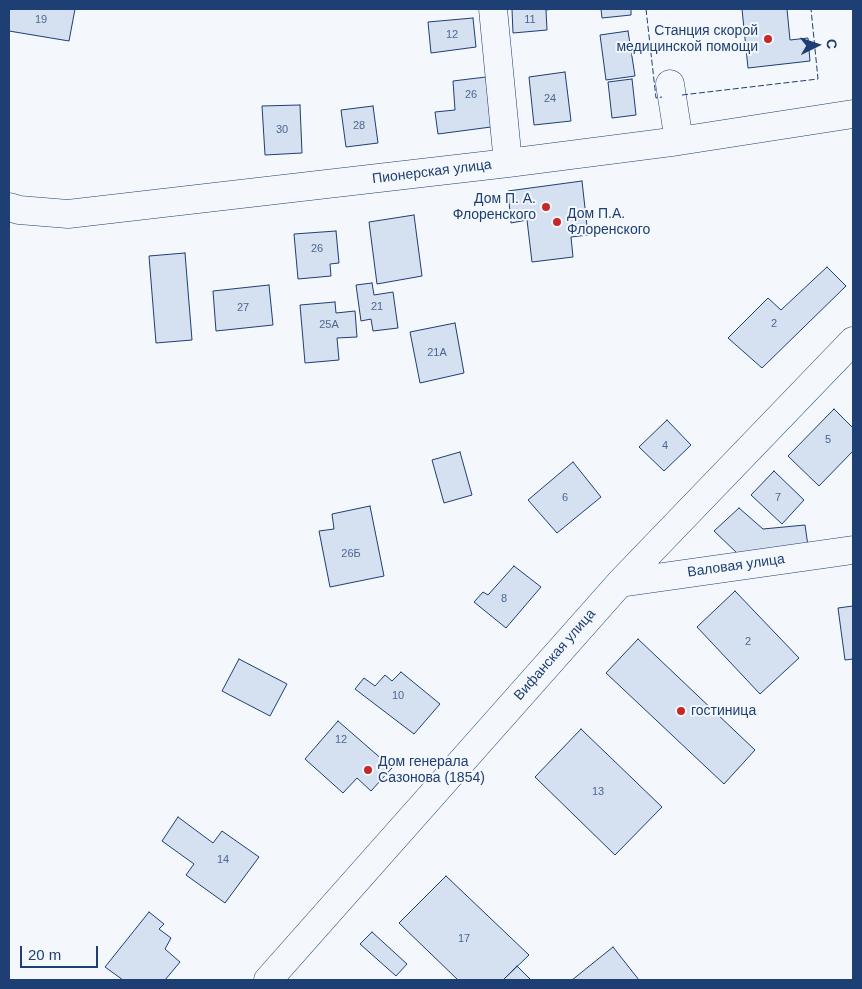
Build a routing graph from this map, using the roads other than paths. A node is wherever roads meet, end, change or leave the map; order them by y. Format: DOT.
graph roads {
  1 [pos="493,9"];
  2 [pos="670,84"];
  3 [pos="853,114"];
  4 [pos="679,141"];
  5 [pos="508,163"];
  6 [pos="9,207"];
  7 [pos="68,214"];
  8 [pos="9,224"];
  9 [pos="853,341"];
  10 [pos="853,550"];
  11 [pos="620,583"];
  12 [pos="268,980"];
  1 -- 5 [label="main road"];
  2 -- 4 [label="main road"];
  3 -- 4 [label="main road, Пионерская улица"];
  4 -- 5 [label="main road, Пионерская улица"];
  5 -- 7 [label="main road, Пионерская улица"];
  6 -- 7 [label="main road, Пионерская улица"];
  7 -- 8 [label="main road"];
  9 -- 11 [label="main road, Вифанская улица"];
  10 -- 11 [label="main road, Валовая улица"];
  11 -- 12 [label="main road, Вифанская улица"];
}
